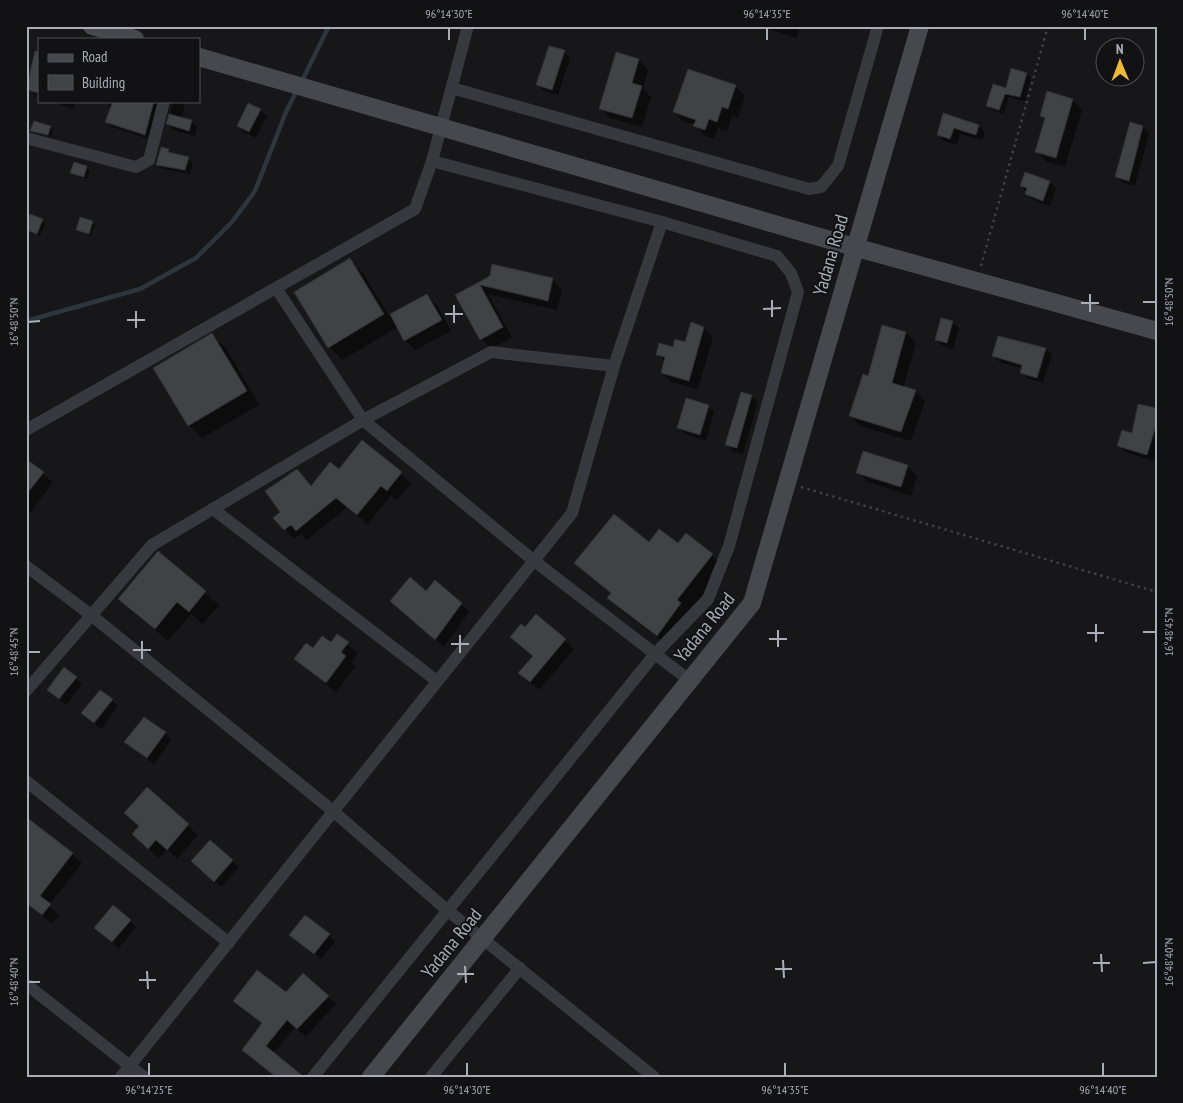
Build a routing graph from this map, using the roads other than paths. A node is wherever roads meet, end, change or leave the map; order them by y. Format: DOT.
graph roads {
  1 [pos="92,26"];
  2 [pos="468,26"];
  3 [pos="878,26"];
  4 [pos="920,26"];
  5 [pos="132,38"];
  6 [pos="200,57"];
  7 [pos="452,88"];
  8 [pos="164,102"];
  9 [pos="440,127"];
  10 [pos="26,138"];
  11 [pos="432,161"];
  12 [pos="662,222"];
  13 [pos="854,247"];
  14 [pos="276,288"];
  15 [pos="1157,331"];
  16 [pos="614,366"];
  17 [pos="363,420"];
  18 [pos="26,430"];
  19 [pos="212,510"];
  20 [pos="533,560"];
  21 [pos="26,566"];
  22 [pos="91,614"];
  23 [pos="655,654"];
  24 [pos="689,680"];
  25 [pos="437,681"];
  26 [pos="26,691"];
  27 [pos="26,781"];
  28 [pos="333,811"];
  29 [pos="447,910"];
  30 [pos="483,938"];
  31 [pos="228,943"];
  32 [pos="520,968"];
  33 [pos="26,984"];
  34 [pos="130,1066"];
  35 [pos="639,1072"];
  36 [pos="121,1077"];
  37 [pos="144,1077"];
  38 [pos="313,1077"];
  39 [pos="371,1077"];
  40 [pos="431,1077"];
  41 [pos="654,1077"];
  1 -- 5 [label="main road"];
  2 -- 7 [label="street"];
  3 -- 7 [label="street"];
  4 -- 13 [label="main road, Yadana Road"];
  6 -- 9 [label="main road"];
  7 -- 9 [label="street"];
  8 -- 10 [label="street"];
  9 -- 11 [label="street"];
  9 -- 13 [label="main road"];
  11 -- 12 [label="street"];
  11 -- 14 [label="street"];
  12 -- 16 [label="street"];
  12 -- 23 [label="street"];
  13 -- 15 [label="main road"];
  13 -- 24 [label="main road, Yadana Road"];
  14 -- 17 [label="street"];
  14 -- 18 [label="street"];
  16 -- 17 [label="street"];
  16 -- 20 [label="street"];
  17 -- 19 [label="street"];
  17 -- 20 [label="street"];
  19 -- 22 [label="street"];
  19 -- 25 [label="street"];
  20 -- 23 [label="street"];
  20 -- 25 [label="street"];
  21 -- 22 [label="street"];
  22 -- 26 [label="street"];
  22 -- 28 [label="street"];
  23 -- 24 [label="street"];
  23 -- 29 [label="street"];
  24 -- 30 [label="main road, Yadana Road"];
  25 -- 28 [label="street"];
  27 -- 31 [label="street"];
  28 -- 29 [label="street"];
  28 -- 31 [label="street"];
  29 -- 30 [label="street"];
  29 -- 38 [label="street"];
  30 -- 32 [label="street"];
  30 -- 39 [label="main road, Yadana Road"];
  31 -- 34 [label="street"];
  32 -- 35 [label="street"];
  32 -- 40 [label="street"];
  33 -- 34 [label="street"];
  34 -- 36 [label="street"];
  34 -- 37 [label="street"];
  35 -- 41 [label="street"];
}
